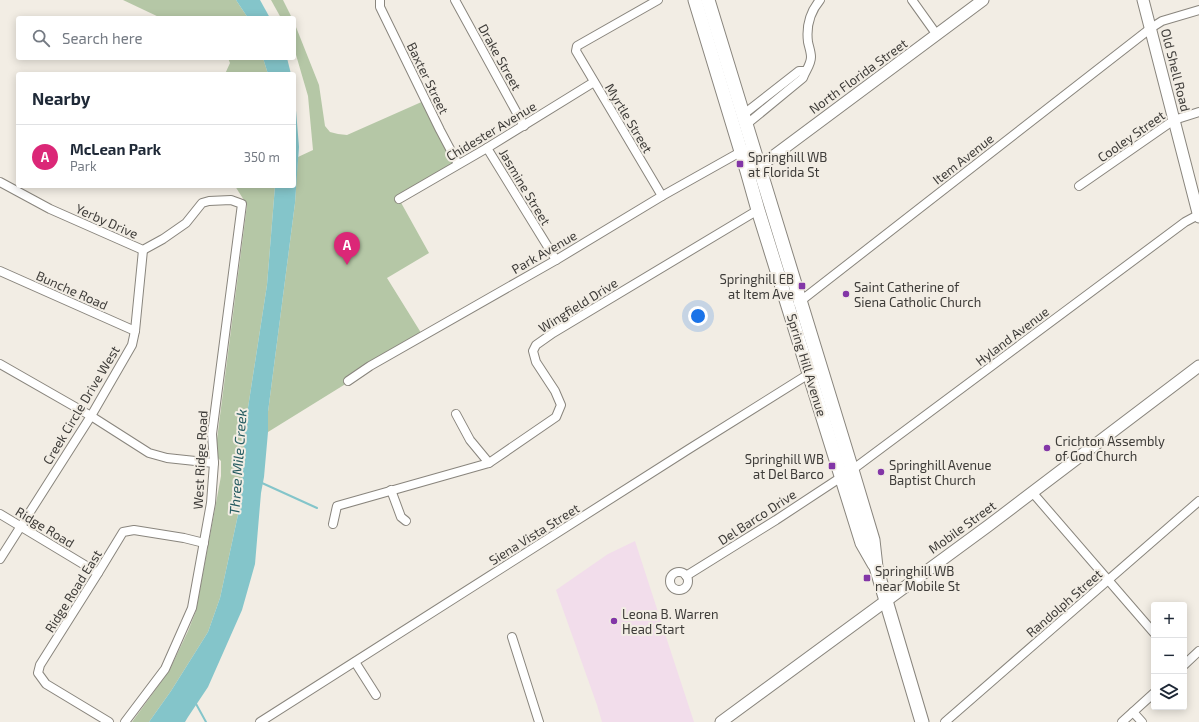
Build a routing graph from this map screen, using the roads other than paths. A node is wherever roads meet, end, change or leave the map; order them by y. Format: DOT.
graph roads {
  1 [pos="380,0"];
  2 [pos="455,0"];
  3 [pos="658,0"];
  4 [pos="695,0"];
  5 [pos="708,0"];
  6 [pos="820,0"];
  7 [pos="912,0"];
  8 [pos="983,0"];
  9 [pos="1143,0"];
  10 [pos="1199,10"];
  11 [pos="1151,28"];
  12 [pos="937,35"];
  13 [pos="594,82"];
  14 [pos="1199,112"];
  15 [pos="745,119"];
  16 [pos="1174,120"];
  17 [pos="524,126"];
  18 [pos="754,147"];
  19 [pos="487,148"];
  20 [pos="741,151"];
  21 [pos="458,164"];
  22 [pos="760,166"];
  23 [pos="747,171"];
  24 [pos="0,182"];
  25 [pos="1079,186"];
  26 [pos="662,196"];
  27 [pos="399,199"];
  28 [pos="242,204"];
  29 [pos="758,210"];
  30 [pos="1199,216"];
  31 [pos="143,250"];
  32 [pos="556,260"];
  33 [pos="0,271"];
  34 [pos="801,301"];
  35 [pos="789,309"];
  36 [pos="135,331"];
  37 [pos="0,364"];
  38 [pos="1199,366"];
  39 [pos="821,367"];
  40 [pos="809,374"];
  41 [pos="348,382"];
  42 [pos="456,414"];
  43 [pos="91,416"];
  44 [pos="214,463"];
  45 [pos="490,463"];
  46 [pos="852,470"];
  47 [pos="841,478"];
  48 [pos="391,490"];
  49 [pos="1032,492"];
  50 [pos="1199,501"];
  51 [pos="0,514"];
  52 [pos="406,521"];
  53 [pos="333,524"];
  54 [pos="20,526"];
  55 [pos="204,543"];
  56 [pos="0,560"];
  57 [pos="876,567"];
  58 [pos="98,573"];
  59 [pos="686,576"];
  60 [pos="1109,580"];
  61 [pos="885,600"];
  62 [pos="1151,629"];
  63 [pos="512,637"];
  64 [pos="1199,651"];
  65 [pos="355,662"];
  66 [pos="1187,662"];
  67 [pos="376,695"];
  68 [pos="1151,696"];
  69 [pos="1133,712"];
  70 [pos="109,722"];
  71 [pos="125,722"];
  72 [pos="260,722"];
  73 [pos="539,722"];
  74 [pos="721,722"];
  75 [pos="922,722"];
  76 [pos="945,722"];
  77 [pos="1122,722"];
  78 [pos="1142,722"];
  1 -- 21 [label="street, Baxter Street"];
  2 -- 17 [label="street, Drake Street"];
  3 -- 13 [label="street, Myrtle Street"];
  4 -- 20 [label="main road, Spring Hill Avenue"];
  5 -- 15 [label="main road, Spring Hill Avenue"];
  6 -- 15 [label="street"];
  7 -- 12 [label="street"];
  8 -- 12 [label="street, North Florida Street"];
  9 -- 11 [label="street, Old Shell Road"];
  10 -- 11 [label="street, Item Avenue"];
  11 -- 16 [label="street, Old Shell Road"];
  11 -- 34 [label="street, Item Avenue"];
  12 -- 22 [label="street, North Florida Street"];
  13 -- 17 [label="street, Chidester Avenue"];
  13 -- 26 [label="street, Myrtle Street"];
  14 -- 16 [label="street, Cooley Street"];
  15 -- 18 [label="main road, Spring Hill Avenue"];
  16 -- 25 [label="street, Cooley Street"];
  16 -- 30 [label="street, Old Shell Road"];
  17 -- 19 [label="street, Chidester Avenue"];
  18 -- 20 [label="street, Park Avenue"];
  18 -- 22 [label="main road, Spring Hill Avenue"];
  19 -- 21 [label="street, Chidester Avenue"];
  19 -- 32 [label="street, Jasmine Street"];
  20 -- 23 [label="main road, Spring Hill Avenue"];
  20 -- 26 [label="street, Park Avenue"];
  21 -- 27 [label="street, Chidester Avenue"];
  22 -- 23 [label="street, North Florida Street"];
  22 -- 34 [label="main road, Spring Hill Avenue"];
  23 -- 29 [label="main road, Spring Hill Avenue"];
  24 -- 31 [label="street, Yerby Drive"];
  26 -- 32 [label="street, Park Avenue"];
  28 -- 31 [label="street, Yerby Drive"];
  28 -- 44 [label="street, West Ridge Road"];
  29 -- 35 [label="main road, Spring Hill Avenue"];
  29 -- 45 [label="street, Wingfield Drive"];
  30 -- 46 [label="street, Hyland Avenue"];
  31 -- 36 [label="street, Creek Circle Drive West"];
  32 -- 41 [label="street, Park Avenue"];
  33 -- 36 [label="street, Bunche Road"];
  34 -- 35 [label="street, Item Avenue"];
  34 -- 39 [label="main road, Spring Hill Avenue"];
  35 -- 40 [label="main road, Spring Hill Avenue"];
  36 -- 43 [label="street, Creek Circle Drive West"];
  37 -- 43 [label="street"];
  38 -- 49 [label="street, Mobile Street"];
  39 -- 40 [label="street, Siena Vista Street"];
  39 -- 46 [label="main road, Spring Hill Avenue"];
  40 -- 47 [label="main road, Spring Hill Avenue"];
  40 -- 65 [label="street, Siena Vista Street"];
  42 -- 45 [label="street"];
  43 -- 44 [label="street"];
  43 -- 54 [label="street, Creek Circle Drive West"];
  44 -- 55 [label="street, West Ridge Road"];
  45 -- 48 [label="street, Wingfield Drive"];
  46 -- 47 [label="street, Hyland Avenue"];
  46 -- 57 [label="main road, Spring Hill Avenue"];
  47 -- 57 [label="main road, Spring Hill Avenue"];
  47 -- 59 [label="street, Del Barco Drive"];
  48 -- 52 [label="street"];
  48 -- 53 [label="street, Wingfield Drive"];
  49 -- 60 [label="street"];
  49 -- 61 [label="street, Mobile Street"];
  50 -- 60 [label="street, Randolph Street"];
  51 -- 54 [label="street, Ridge Road"];
  54 -- 56 [label="street, Creek Circle Drive West"];
  54 -- 58 [label="street, Ridge Road"];
  55 -- 58 [label="street, Ridge Road East"];
  55 -- 71 [label="street, West Ridge Road"];
  57 -- 61 [label="main road, Spring Hill Avenue"];
  58 -- 70 [label="street, Ridge Road East"];
  60 -- 62 [label="street"];
  60 -- 76 [label="street, Randolph Street"];
  61 -- 74 [label="street, Mobile Street"];
  61 -- 75 [label="main road, Spring Hill Avenue"];
  63 -- 73 [label="street"];
  64 -- 66 [label="street"];
  65 -- 67 [label="street"];
  65 -- 72 [label="street, Siena Vista Street"];
  68 -- 69 [label="street"];
  69 -- 77 [label="street"];
  69 -- 78 [label="street"];
}
